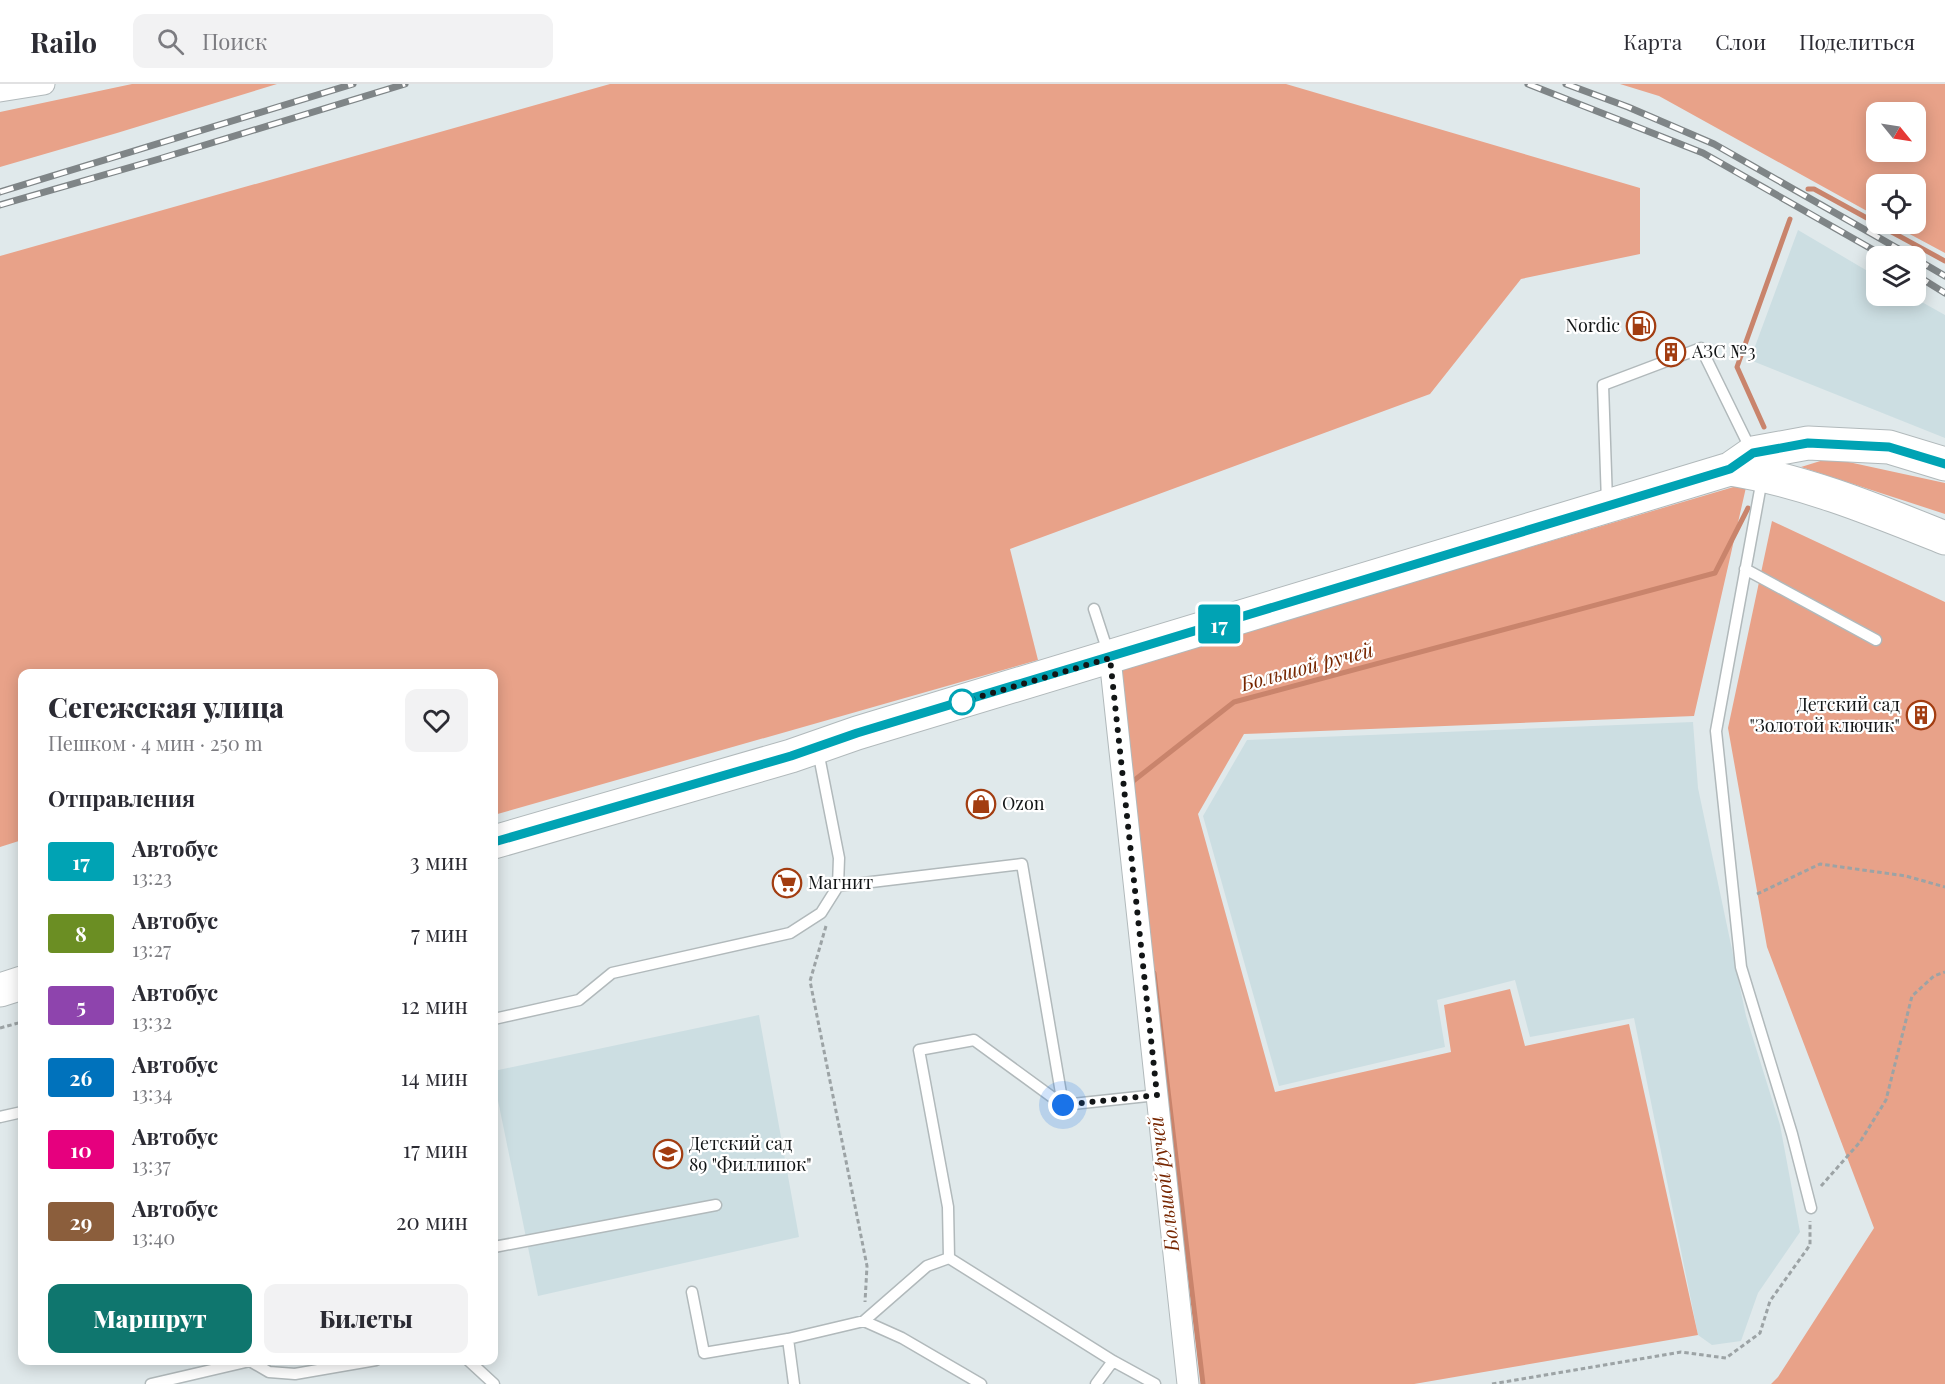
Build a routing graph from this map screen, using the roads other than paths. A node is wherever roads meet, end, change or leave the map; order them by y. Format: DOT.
graph roads {
  1 [pos="44,84"];
  2 [pos="0,91"];
  3 [pos="1755,461"];
  4 [pos="1945,464"];
  5 [pos="1607,505"];
  6 [pos="1945,538"];
  7 [pos="1746,569"];
  8 [pos="1094,609"];
  9 [pos="1876,640"];
  10 [pos="1110,658"];
  11 [pos="818,748"];
  12 [pos="498,841"];
  13 [pos="838,886"];
  14 [pos="18,984"];
  15 [pos="0,990"];
  16 [pos="498,1018"];
  17 [pos="1157,1095"];
  18 [pos="1063,1105"];
  19 [pos="18,1113"];
  20 [pos="0,1117"];
  21 [pos="716,1205"];
  22 [pos="1810,1208"];
  23 [pos="498,1246"];
  24 [pos="949,1258"];
  25 [pos="692,1292"];
  26 [pos="864,1321"];
  27 [pos="788,1339"];
  28 [pos="1113,1361"];
  29 [pos="215,1365"];
  30 [pos="257,1365"];
  31 [pos="347,1365"];
  32 [pos="473,1365"];
  33 [pos="1149,1383"];
  34 [pos="151,1384"];
  35 [pos="494,1384"];
  36 [pos="794,1384"];
  37 [pos="981,1384"];
  38 [pos="1096,1384"];
  39 [pos="1188,1384"];
  1 -- 2 [label="street"];
  3 -- 4 [label="main road"];
  3 -- 5 [label="main road"];
  3 -- 5 [label="lane"];
  3 -- 6 [label="main road"];
  3 -- 7 [label="lane"];
  5 -- 10 [label="main road"];
  7 -- 9 [label="lane"];
  7 -- 22 [label="lane"];
  8 -- 10 [label="lane"];
  10 -- 11 [label="main road"];
  10 -- 17 [label="street"];
  11 -- 12 [label="main road"];
  11 -- 13 [label="lane"];
  13 -- 16 [label="lane"];
  13 -- 18 [label="lane"];
  14 -- 15 [label="main road"];
  17 -- 18 [label="lane"];
  17 -- 39 [label="street"];
  18 -- 24 [label="lane"];
  19 -- 20 [label="lane"];
  21 -- 23 [label="lane"];
  24 -- 26 [label="lane"];
  24 -- 28 [label="lane"];
  25 -- 27 [label="lane"];
  26 -- 27 [label="lane"];
  26 -- 37 [label="lane"];
  27 -- 36 [label="lane"];
  28 -- 33 [label="lane"];
  28 -- 38 [label="lane"];
  29 -- 34 [label="lane"];
  30 -- 31 [label="lane"];
  32 -- 35 [label="lane"];
}
